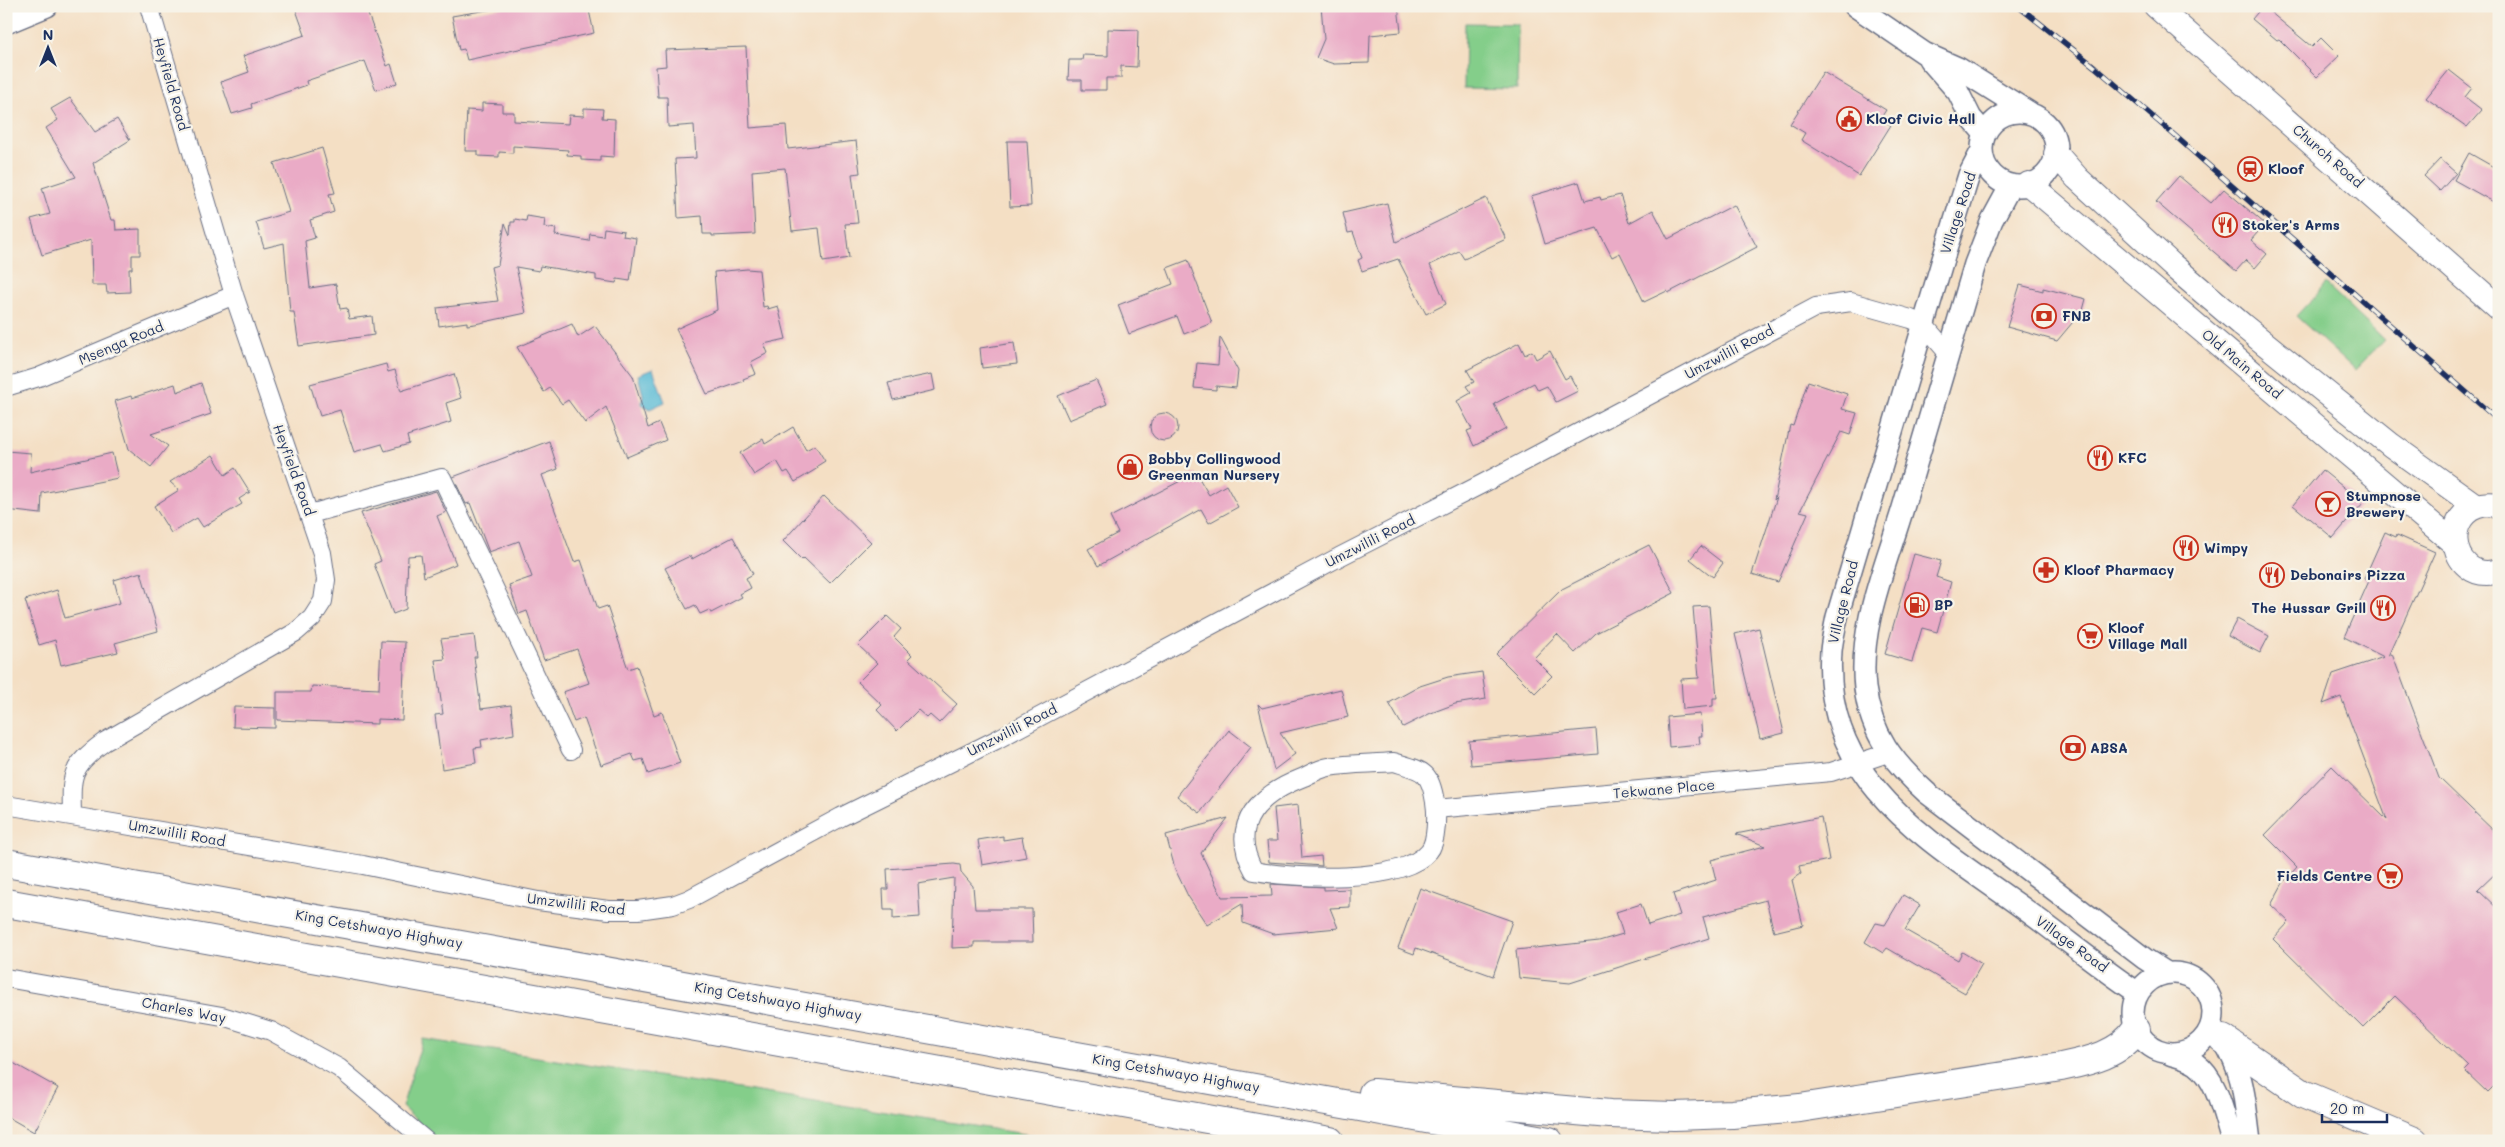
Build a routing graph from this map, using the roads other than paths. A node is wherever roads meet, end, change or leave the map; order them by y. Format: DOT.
graph roads {
  1 [pos="47,6"];
  2 [pos="149,6"];
  3 [pos="1855,6"];
  4 [pos="2156,6"];
  5 [pos="6,23"];
  6 [pos="1924,53"];
  7 [pos="2030,113"];
  8 [pos="1983,142"];
  9 [pos="2056,154"];
  10 [pos="2020,184"];
  11 [pos="234,295"];
  12 [pos="2499,308"];
  13 [pos="1923,324"];
  14 [pos="1948,353"];
  15 [pos="6,387"];
  16 [pos="2487,506"];
  17 [pos="310,514"];
  18 [pos="2454,543"];
  19 [pos="2497,574"];
  20 [pos="571,750"];
  21 [pos="1888,753"];
  22 [pos="1857,765"];
  23 [pos="6,805"];
  24 [pos="1436,809"];
  25 [pos="72,816"];
  26 [pos="6,863"];
  27 [pos="6,904"];
  28 [pos="2167,973"];
  29 [pos="6,978"];
  30 [pos="2138,993"];
  31 [pos="2136,1030"];
  32 [pos="2217,1033"];
  33 [pos="2170,1054"];
  34 [pos="1190,1076"];
  35 [pos="426,1141"];
  36 [pos="1330,1141"];
  37 [pos="1549,1141"];
  38 [pos="2232,1141"];
  39 [pos="2250,1141"];
  40 [pos="2414,1141"];
  1 -- 5 [label="street"];
  2 -- 11 [label="street, Heyfield Road"];
  3 -- 6 [label="street"];
  4 -- 12 [label="main road, Church Road"];
  6 -- 7 [label="street"];
  6 -- 8 [label="street"];
  7 -- 8 [label="street"];
  7 -- 9 [label="street"];
  8 -- 10 [label="street"];
  8 -- 13 [label="street, Village Road"];
  9 -- 10 [label="street"];
  9 -- 16 [label="main road"];
  10 -- 14 [label="street"];
  10 -- 18 [label="main road, Old Main Road"];
  11 -- 15 [label="street, Msenga Road"];
  11 -- 17 [label="street, Heyfield Road"];
  13 -- 14 [label="street"];
  13 -- 22 [label="street, Village Road"];
  13 -- 25 [label="street, Umzwilili Road"];
  14 -- 21 [label="street"];
  16 -- 18 [label="main road"];
  17 -- 20 [label="street"];
  17 -- 25 [label="street, Heyfield Road"];
  18 -- 19 [label="main road, Old Main Road"];
  21 -- 22 [label="street, Tekwane Place"];
  21 -- 28 [label="street"];
  22 -- 24 [label="street, Tekwane Place"];
  22 -- 30 [label="street, Village Road"];
  23 -- 25 [label="street, Umzwilili Road"];
  24 -- 24 [label="street"];
  26 -- 34 [label="highway, King Cetshwayo Highway"];
  27 -- 36 [label="highway"];
  28 -- 30 [label="street"];
  28 -- 32 [label="street"];
  29 -- 35 [label="street, Charles Way"];
  30 -- 31 [label="street"];
  31 -- 33 [label="street"];
  31 -- 34 [label="highway"];
  32 -- 33 [label="street"];
  32 -- 39 [label="street"];
  32 -- 40 [label="highway"];
  33 -- 38 [label="street"];
  34 -- 37 [label="highway, King Cetshwayo Highway"];
}
